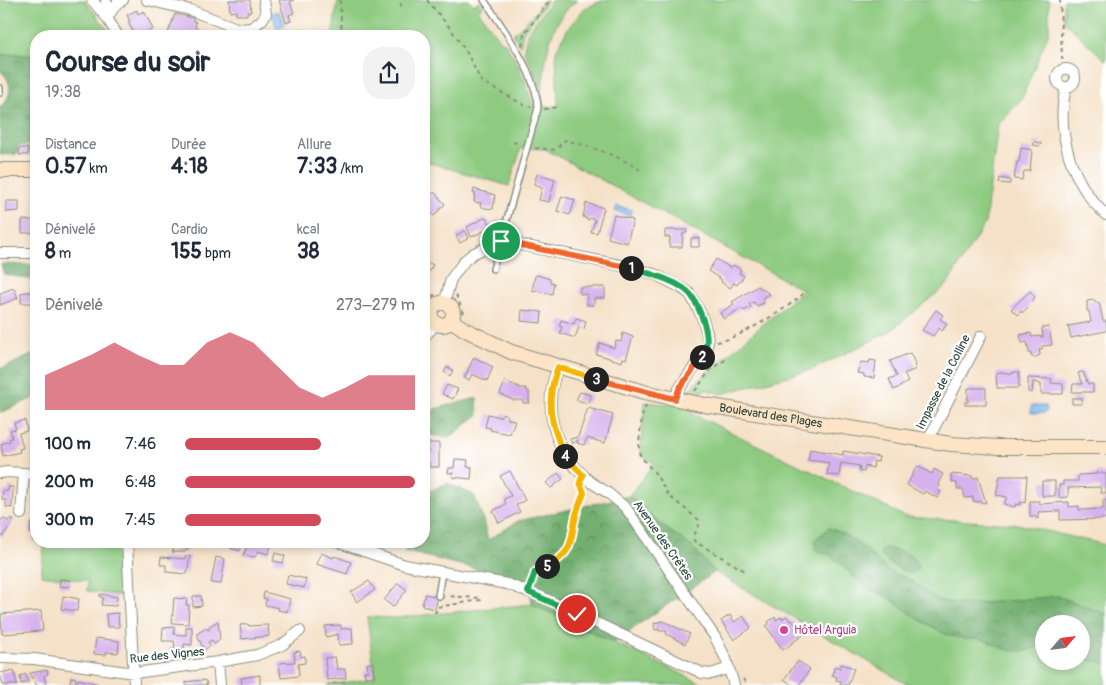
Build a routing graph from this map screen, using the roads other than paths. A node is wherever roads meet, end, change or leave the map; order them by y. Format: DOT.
graph roads {
  1 [pos="92,0"];
  2 [pos="106,0"];
  3 [pos="123,0"];
  4 [pos="147,0"];
  5 [pos="264,0"];
  6 [pos="484,0"];
  7 [pos="107,18"];
  8 [pos="114,30"];
  9 [pos="1064,68"];
  10 [pos="0,88"];
  11 [pos="0,92"];
  12 [pos="0,170"];
  13 [pos="30,170"];
  14 [pos="1106,215"];
  15 [pos="501,241"];
  16 [pos="0,253"];
  17 [pos="30,253"];
  18 [pos="493,269"];
  19 [pos="437,302"];
  20 [pos="451,320"];
  21 [pos="436,324"];
  22 [pos="430,330"];
  23 [pos="981,336"];
  24 [pos="558,367"];
  25 [pos="676,396"];
  26 [pos="928,440"];
  27 [pos="1106,447"];
  28 [pos="24,473"];
  29 [pos="0,474"];
  30 [pos="30,474"];
  31 [pos="21,514"];
  32 [pos="127,548"];
  33 [pos="355,548"];
  34 [pos="442,572"];
  35 [pos="440,596"];
  36 [pos="300,631"];
  37 [pos="0,658"];
  38 [pos="218,662"];
  39 [pos="729,668"];
  40 [pos="134,673"];
  41 [pos="134,685"];
  42 [pos="220,685"];
  43 [pos="734,685"];
  1 -- 7 [label="street"];
  2 -- 7 [label="street"];
  3 -- 7 [label="street"];
  4 -- 5 [label="street"];
  6 -- 15 [label="lane"];
  7 -- 8 [label="street"];
  9 -- 14 [label="street"];
  10 -- 11 [label="lane"];
  12 -- 13 [label="main road"];
  15 -- 18 [label="lane"];
  15 -- 19 [label="street"];
  15 -- 25 [label="street"];
  16 -- 17 [label="street"];
  19 -- 20 [label="main road"];
  19 -- 21 [label="main road"];
  20 -- 21 [label="main road"];
  20 -- 24 [label="main road, Boulevard des Plages"];
  21 -- 22 [label="street"];
  23 -- 26 [label="street, Impasse de la Colline"];
  24 -- 25 [label="main road, Boulevard des Plages"];
  24 -- 39 [label="street, Avenue des Crêtes"];
  25 -- 26 [label="main road, Boulevard des Plages"];
  26 -- 27 [label="main road, Boulevard des Plages"];
  28 -- 29 [label="street"];
  28 -- 30 [label="street"];
  28 -- 31 [label="street"];
  32 -- 40 [label="street"];
  33 -- 34 [label="street"];
  34 -- 35 [label="lane"];
  34 -- 39 [label="street"];
  36 -- 38 [label="street, Rue des Vignes"];
  37 -- 40 [label="street, Rue des Vignes"];
  38 -- 40 [label="street, Rue des Vignes"];
  38 -- 42 [label="street"];
  39 -- 43 [label="street, Avenue des Crêtes"];
  40 -- 41 [label="street"];
}
